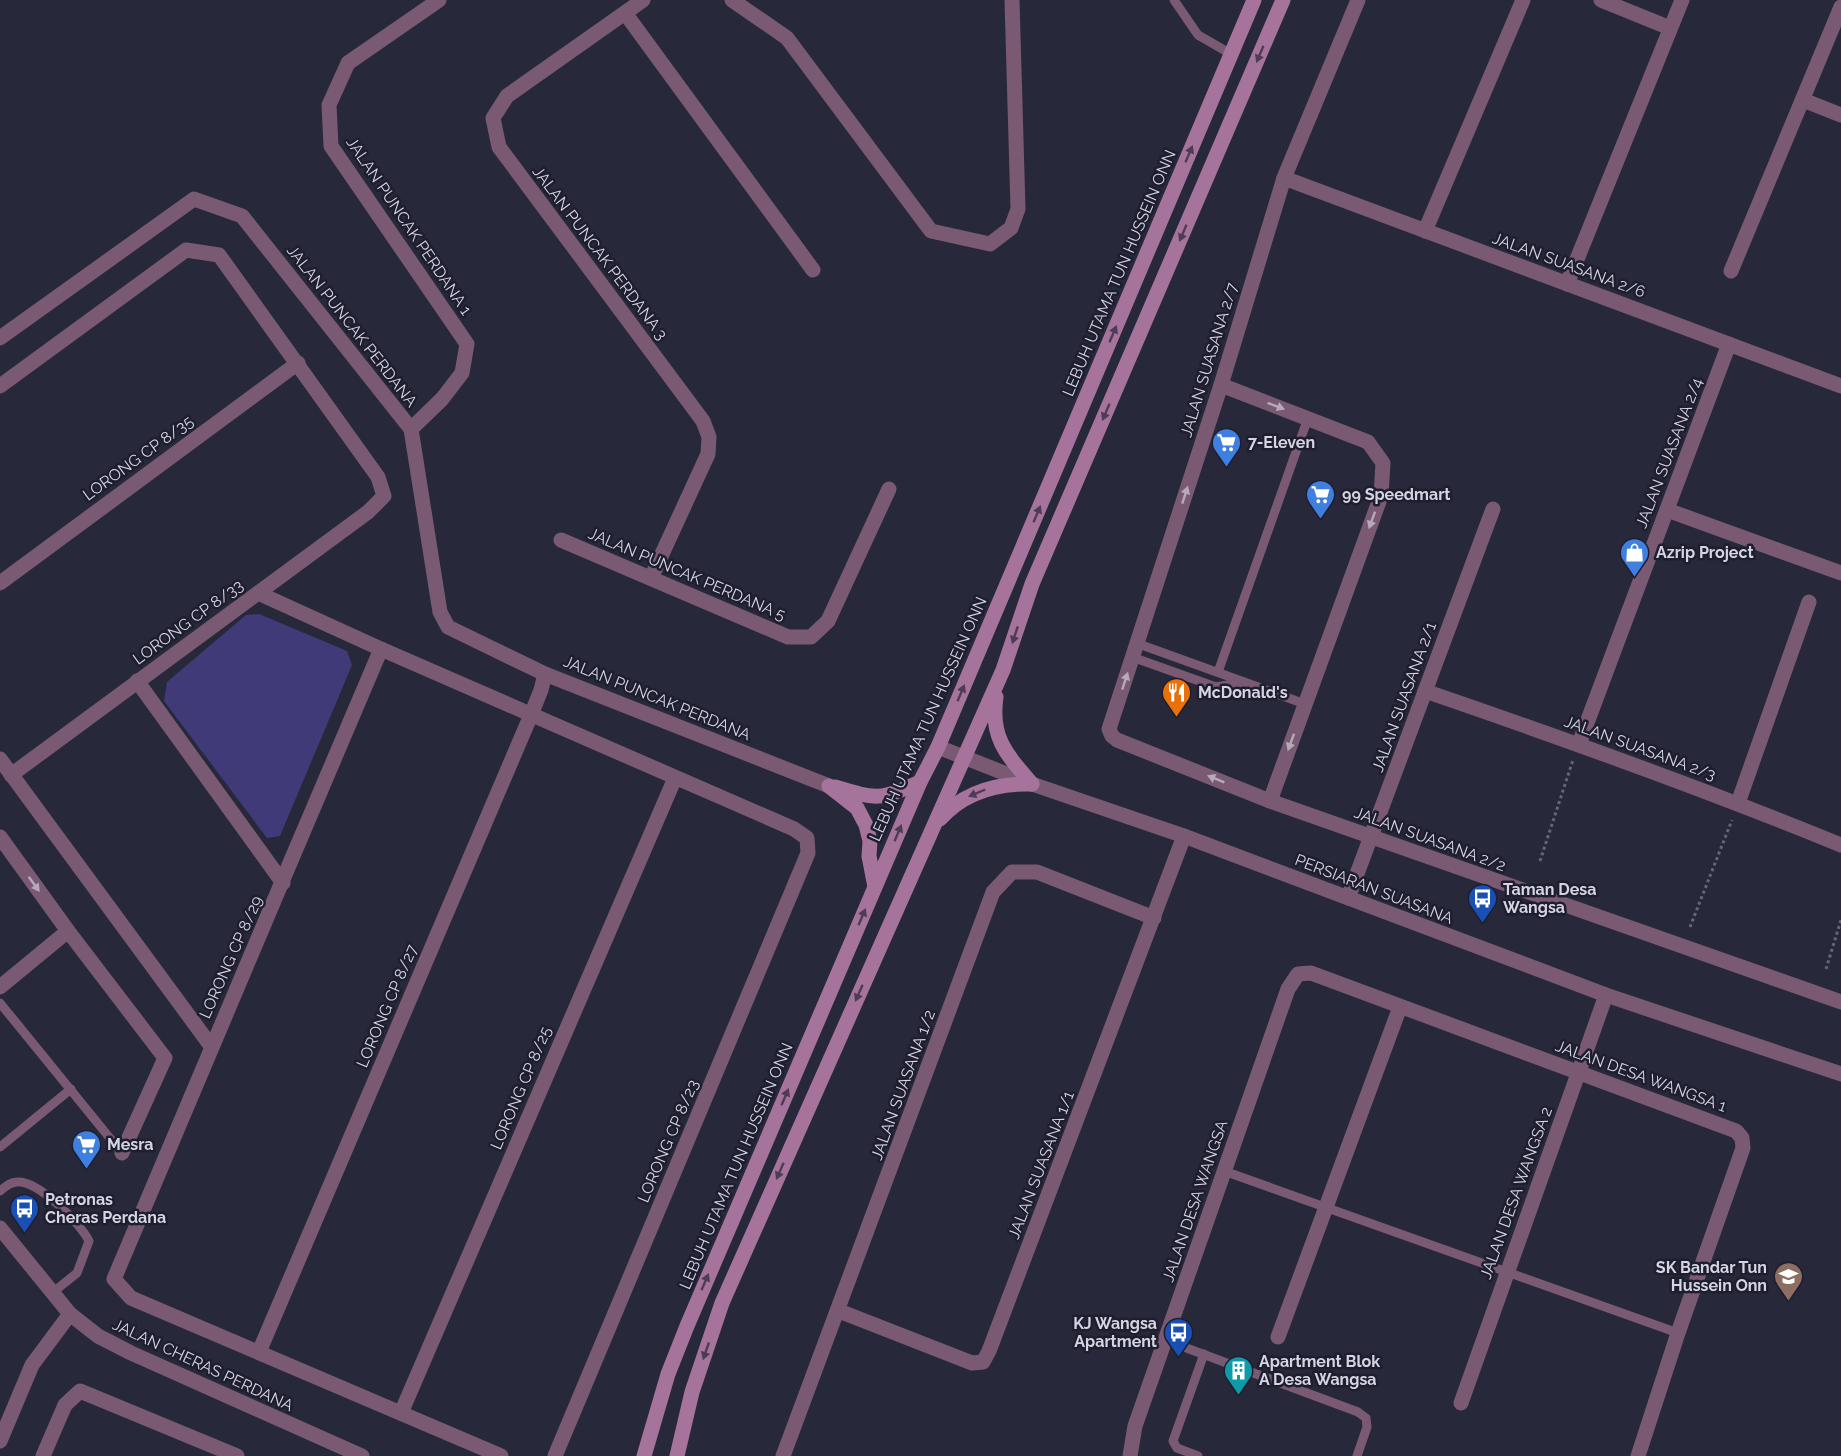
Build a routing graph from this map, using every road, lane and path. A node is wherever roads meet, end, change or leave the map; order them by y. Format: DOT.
graph roads {
  1 [pos="439,0"];
  2 [pos="644,0"];
  3 [pos="732,0"];
  4 [pos="1012,0"];
  5 [pos="1174,0"];
  6 [pos="1254,0"];
  7 [pos="1283,0"];
  8 [pos="1358,0"];
  9 [pos="1523,0"];
  10 [pos="1602,0"];
  11 [pos="1682,0"];
  12 [pos="1841,7"];
  13 [pos="624,13"];
  14 [pos="1670,28"];
  15 [pos="1231,54"];
  16 [pos="1803,100"];
  17 [pos="1841,115"];
  18 [pos="1284,178"];
  19 [pos="1425,231"];
  20 [pos="813,270"];
  21 [pos="1731,271"];
  22 [pos="1567,284"];
  23 [pos="0,338"];
  24 [pos="1729,344"];
  25 [pos="298,363"];
  26 [pos="1221,385"];
  27 [pos="0,386"];
  28 [pos="1841,386"];
  29 [pos="1308,418"];
  30 [pos="411,429"];
  31 [pos="890,489"];
  32 [pos="1493,509"];
  33 [pos="1667,510"];
  34 [pos="561,540"];
  35 [pos="1841,573"];
  36 [pos="651,578"];
  37 [pos="0,583"];
  38 [pos="258,593"];
  39 [pos="1809,602"];
  40 [pos="381,649"];
  41 [pos="1134,650"];
  42 [pos="1218,672"];
  43 [pos="545,674"];
  44 [pos="137,681"];
  45 [pos="1245,682"];
  46 [pos="997,684"];
  47 [pos="1425,691"];
  48 [pos="1305,704"];
  49 [pos="531,715"];
  50 [pos="1112,736"];
  51 [pos="1579,744"];
  52 [pos="938,747"];
  53 [pos="964,758"];
  54 [pos="0,759"];
  55 [pos="11,775"];
  56 [pos="675,778"];
  57 [pos="920,782"];
  58 [pos="1032,784"];
  59 [pos="829,786"];
  60 [pos="1270,801"];
  61 [pos="1738,803"];
  62 [pos="933,825"];
  63 [pos="1184,836"];
  64 [pos="0,837"];
  65 [pos="1371,837"];
  66 [pos="1841,845"];
  67 [pos="1540,861"];
  68 [pos="283,882"];
  69 [pos="875,887"];
  70 [pos="1348,898"];
  71 [pos="1154,918"];
  72 [pos="1841,920"];
  73 [pos="1690,927"];
  74 [pos="68,931"];
  75 [pos="1826,969"];
  76 [pos="1311,973"];
  77 [pos="0,987"];
  78 [pos="1606,995"];
  79 [pos="1841,1002"];
  80 [pos="0,1003"];
  81 [pos="1400,1007"];
  82 [pos="211,1046"];
  83 [pos="1578,1072"];
  84 [pos="1841,1074"];
  85 [pos="71,1089"];
  86 [pos="0,1148"];
  87 [pos="122,1153"];
  88 [pos="1224,1171"];
  89 [pos="0,1191"];
  90 [pos="1326,1207"];
  91 [pos="0,1228"];
  92 [pos="1508,1271"];
  93 [pos="52,1293"];
  94 [pos="839,1311"];
  95 [pos="70,1314"];
  96 [pos="1678,1333"];
  97 [pos="1278,1337"];
  98 [pos="1165,1340"];
  99 [pos="259,1352"];
  100 [pos="1204,1354"];
  101 [pos="1461,1403"];
  102 [pos="401,1413"];
  103 [pos="651,1430"];
  104 [pos="0,1441"];
  105 [pos="43,1456"];
  106 [pos="237,1456"];
  107 [pos="362,1456"];
  108 [pos="501,1456"];
  109 [pos="555,1456"];
  110 [pos="638,1456"];
  111 [pos="644,1456"];
  112 [pos="677,1456"];
  113 [pos="785,1456"];
  114 [pos="1130,1456"];
  115 [pos="1198,1456"];
  116 [pos="1357,1456"];
  117 [pos="1638,1456"];
  1 -- 30 [label="street, JALAN PUNCAK PERDANA 1"];
  2 -- 13 [label="street, JALAN PUNCAK PERDANA 3"];
  3 -- 4 [label="street"];
  5 -- 15 [label="lane"];
  6 -- 15 [label="main road, LEBUH UTAMA TUN HUSSEIN ONN"];
  7 -- 46 [label="main road, one-way"];
  8 -- 18 [label="street, JALAN SUASANA 2/7"];
  9 -- 19 [label="street"];
  10 -- 14 [label="street"];
  11 -- 14 [label="street"];
  12 -- 16 [label="street"];
  13 -- 20 [label="street"];
  13 -- 36 [label="street, JALAN PUNCAK PERDANA 3"];
  14 -- 22 [label="street"];
  52 -- 15 [label="main road, LEBUH UTAMA TUN HUSSEIN ONN, one-way"];
  16 -- 17 [label="street"];
  16 -- 21 [label="street"];
  18 -- 19 [label="street, JALAN SUASANA 2/6"];
  18 -- 26 [label="street, JALAN SUASANA 2/7"];
  19 -- 22 [label="street, JALAN SUASANA 2/6"];
  22 -- 24 [label="street, JALAN SUASANA 2/6"];
  23 -- 30 [label="street, JALAN PUNCAK PERDANA"];
  24 -- 28 [label="street, JALAN SUASANA 2/6"];
  24 -- 33 [label="street, JALAN SUASANA 2/4"];
  25 -- 27 [label="street"];
  25 -- 37 [label="street, LORONG CP 8/35"];
  25 -- 38 [label="street, LORONG CP 8/33"];
  26 -- 29 [label="street, one-way"];
  41 -- 26 [label="street, JALAN SUASANA 2/7, one-way"];
  29 -- 42 [label="lane"];
  29 -- 48 [label="street, one-way"];
  30 -- 43 [label="street, JALAN PUNCAK PERDANA"];
  31 -- 36 [label="street, JALAN PUNCAK PERDANA 5"];
  32 -- 47 [label="street, JALAN SUASANA 2/1"];
  33 -- 35 [label="street"];
  33 -- 51 [label="street, JALAN SUASANA 2/4"];
  34 -- 36 [label="street, JALAN PUNCAK PERDANA 5"];
  38 -- 40 [label="street"];
  38 -- 44 [label="street, LORONG CP 8/33"];
  39 -- 61 [label="street"];
  40 -- 49 [label="street"];
  40 -- 68 [label="street, LORONG CP 8/29"];
  41 -- 42 [label="lane"];
  41 -- 45 [label="lane"];
  50 -- 41 [label="street, JALAN SUASANA 2/7, one-way"];
  42 -- 45 [label="lane"];
  43 -- 49 [label="street, LORONG CP 8/27"];
  43 -- 59 [label="street, JALAN PUNCAK PERDANA"];
  44 -- 55 [label="street, LORONG CP 8/33"];
  44 -- 68 [label="street"];
  45 -- 48 [label="lane"];
  46 -- 53 [label="main road"];
  46 -- 58 [label="main road"];
  47 -- 51 [label="street, JALAN SUASANA 2/3"];
  47 -- 65 [label="street, JALAN SUASANA 2/1"];
  48 -- 60 [label="street, one-way"];
  49 -- 56 [label="street"];
  49 -- 99 [label="street, LORONG CP 8/27"];
  60 -- 50 [label="street, JALAN SUASANA 2/2, one-way"];
  51 -- 61 [label="street, JALAN SUASANA 2/3"];
  51 -- 67 [label="path"];
  52 -- 53 [label="street, PERSIARAN SUASANA"];
  52 -- 57 [label="main road, LEBUH UTAMA TUN HUSSEIN ONN"];
  53 -- 58 [label="street, PERSIARAN SUASANA"];
  53 -- 62 [label="main road"];
  54 -- 55 [label="street"];
  55 -- 82 [label="street"];
  56 -- 102 [label="street, LORONG CP 8/25"];
  56 -- 109 [label="street, LORONG CP 8/23"];
  57 -- 59 [label="main road"];
  69 -- 57 [label="main road, LEBUH UTAMA TUN HUSSEIN ONN, one-way"];
  58 -- 62 [label="main road, one-way"];
  58 -- 63 [label="street, PERSIARAN SUASANA"];
  59 -- 69 [label="main road"];
  60 -- 65 [label="street, JALAN SUASANA 2/2"];
  61 -- 66 [label="street, JALAN SUASANA 2/3"];
  61 -- 73 [label="path"];
  62 -- 112 [label="main road, one-way"];
  63 -- 70 [label="street, PERSIARAN SUASANA"];
  63 -- 71 [label="street, JALAN SUASANA 1/1"];
  64 -- 74 [label="street, one-way"];
  65 -- 70 [label="street, JALAN SUASANA 2/1"];
  65 -- 79 [label="street, JALAN SUASANA 2/2"];
  68 -- 82 [label="street, LORONG CP 8/29"];
  103 -- 69 [label="main road, LEBUH UTAMA TUN HUSSEIN ONN, one-way"];
  70 -- 78 [label="street, PERSIARAN SUASANA"];
  71 -- 94 [label="street, JALAN SUASANA 1/2"];
  71 -- 94 [label="street, JALAN SUASANA 1/1"];
  72 -- 75 [label="path"];
  74 -- 77 [label="street"];
  74 -- 87 [label="street"];
  76 -- 81 [label="street, JALAN DESA WANGSA 1"];
  76 -- 88 [label="street, JALAN DESA WANGSA"];
  78 -- 83 [label="street, JALAN DESA WANGSA 2"];
  78 -- 84 [label="street, PERSIARAN SUASANA"];
  80 -- 85 [label="lane"];
  81 -- 83 [label="street, JALAN DESA WANGSA 1"];
  81 -- 90 [label="street"];
  82 -- 99 [label="street, LORONG CP 8/29"];
  83 -- 92 [label="street, JALAN DESA WANGSA 2"];
  83 -- 96 [label="street, JALAN DESA WANGSA 1"];
  85 -- 86 [label="lane"];
  85 -- 87 [label="lane"];
  88 -- 90 [label="lane"];
  88 -- 98 [label="street, JALAN DESA WANGSA"];
  89 -- 93 [label="lane"];
  90 -- 92 [label="lane"];
  90 -- 97 [label="street"];
  91 -- 93 [label="street, JALAN CHERAS PERDANA"];
  92 -- 96 [label="lane"];
  92 -- 101 [label="street, JALAN DESA WANGSA 2"];
  93 -- 95 [label="street, JALAN CHERAS PERDANA"];
  94 -- 113 [label="street, JALAN SUASANA 1/2"];
  95 -- 104 [label="street"];
  95 -- 107 [label="street, JALAN CHERAS PERDANA"];
  96 -- 117 [label="street, JALAN DESA WANGSA 1"];
  98 -- 100 [label="lane"];
  98 -- 114 [label="street, JALAN DESA WANGSA"];
  99 -- 102 [label="street"];
  100 -- 115 [label="lane"];
  100 -- 116 [label="lane"];
  102 -- 108 [label="street"];
  103 -- 110 [label="main road"];
  103 -- 111 [label="main road, LEBUH UTAMA TUN HUSSEIN ONN"];
  105 -- 106 [label="street"];
}
